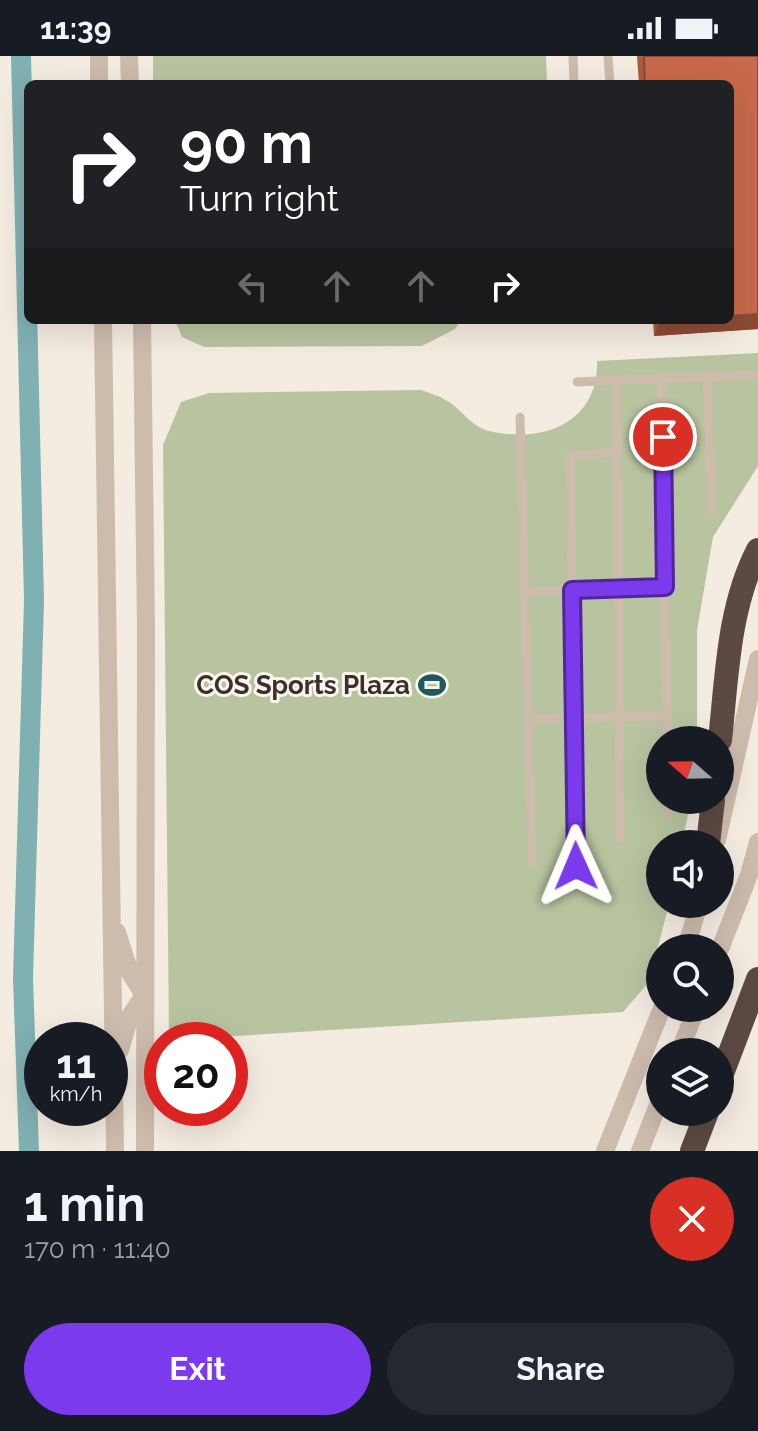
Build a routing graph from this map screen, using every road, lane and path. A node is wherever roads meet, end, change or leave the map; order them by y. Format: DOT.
graph roads {
  1 [pos="99,56"];
  2 [pos="129,56"];
  3 [pos="573,56"];
  4 [pos="608,56"];
  5 [pos="99,80"];
  6 [pos="130,80"];
  7 [pos="574,80"];
  8 [pos="610,80"];
  9 [pos="103,324"];
  10 [pos="142,324"];
  11 [pos="758,375"];
  12 [pos="707,376"];
  13 [pos="662,377"];
  14 [pos="617,380"];
  15 [pos="577,382"];
  16 [pos="520,417"];
  17 [pos="617,452"];
  18 [pos="712,512"];
  19 [pos="758,550"];
  20 [pos="665,587"];
  21 [pos="572,590"];
  22 [pos="617,590"];
  23 [pos="525,592"];
  24 [pos="758,659"];
  25 [pos="667,716"];
  26 [pos="619,717"];
  27 [pos="574,718"];
  28 [pos="528,719"];
  29 [pos="667,726"];
  30 [pos="722,726"];
  31 [pos="719,830"];
  32 [pos="620,838"];
  33 [pos="758,842"];
  34 [pos="532,863"];
  35 [pos="576,866"];
  36 [pos="110,896"];
  37 [pos="726,934"];
  38 [pos="758,979"];
  39 [pos="144,995"];
  40 [pos="113,1022"];
  41 [pos="128,1022"];
  42 [pos="656,1022"];
  43 [pos="734,1042"];
  44 [pos="115,1126"];
  45 [pos="650,1126"];
  46 [pos="702,1126"];
  47 [pos="115,1151"];
  48 [pos="145,1151"];
  49 [pos="605,1151"];
  50 [pos="640,1151"];
  51 [pos="692,1151"];
  1 -- 5 [label="street"];
  2 -- 6 [label="street"];
  3 -- 7 [label="lane"];
  4 -- 8 [label="lane"];
  9 -- 36 [label="street"];
  10 -- 39 [label="street"];
  11 -- 12 [label="lane"];
  12 -- 13 [label="lane"];
  12 -- 18 [label="lane"];
  13 -- 14 [label="lane"];
  13 -- 20 [label="lane"];
  14 -- 15 [label="lane"];
  14 -- 17 [label="lane"];
  16 -- 23 [label="lane"];
  17 -- 21 [label="lane"];
  17 -- 22 [label="lane"];
  19 -- 30 [label="highway"];
  20 -- 22 [label="lane"];
  20 -- 25 [label="lane"];
  21 -- 22 [label="lane"];
  21 -- 23 [label="lane"];
  21 -- 27 [label="lane"];
  22 -- 26 [label="lane"];
  23 -- 28 [label="lane"];
  24 -- 31 [label="street"];
  25 -- 26 [label="lane"];
  25 -- 29 [label="lane"];
  26 -- 27 [label="lane"];
  26 -- 32 [label="lane"];
  27 -- 28 [label="lane"];
  27 -- 35 [label="lane"];
  28 -- 34 [label="lane"];
  33 -- 37 [label="street"];
  36 -- 39 [label="street"];
  36 -- 40 [label="street"];
  38 -- 43 [label="highway"];
  39 -- 41 [label="street"];
  39 -- 48 [label="street"];
  42 -- 49 [label="street"];
  44 -- 47 [label="street"];
  45 -- 50 [label="street"];
  46 -- 51 [label="highway"];
}
